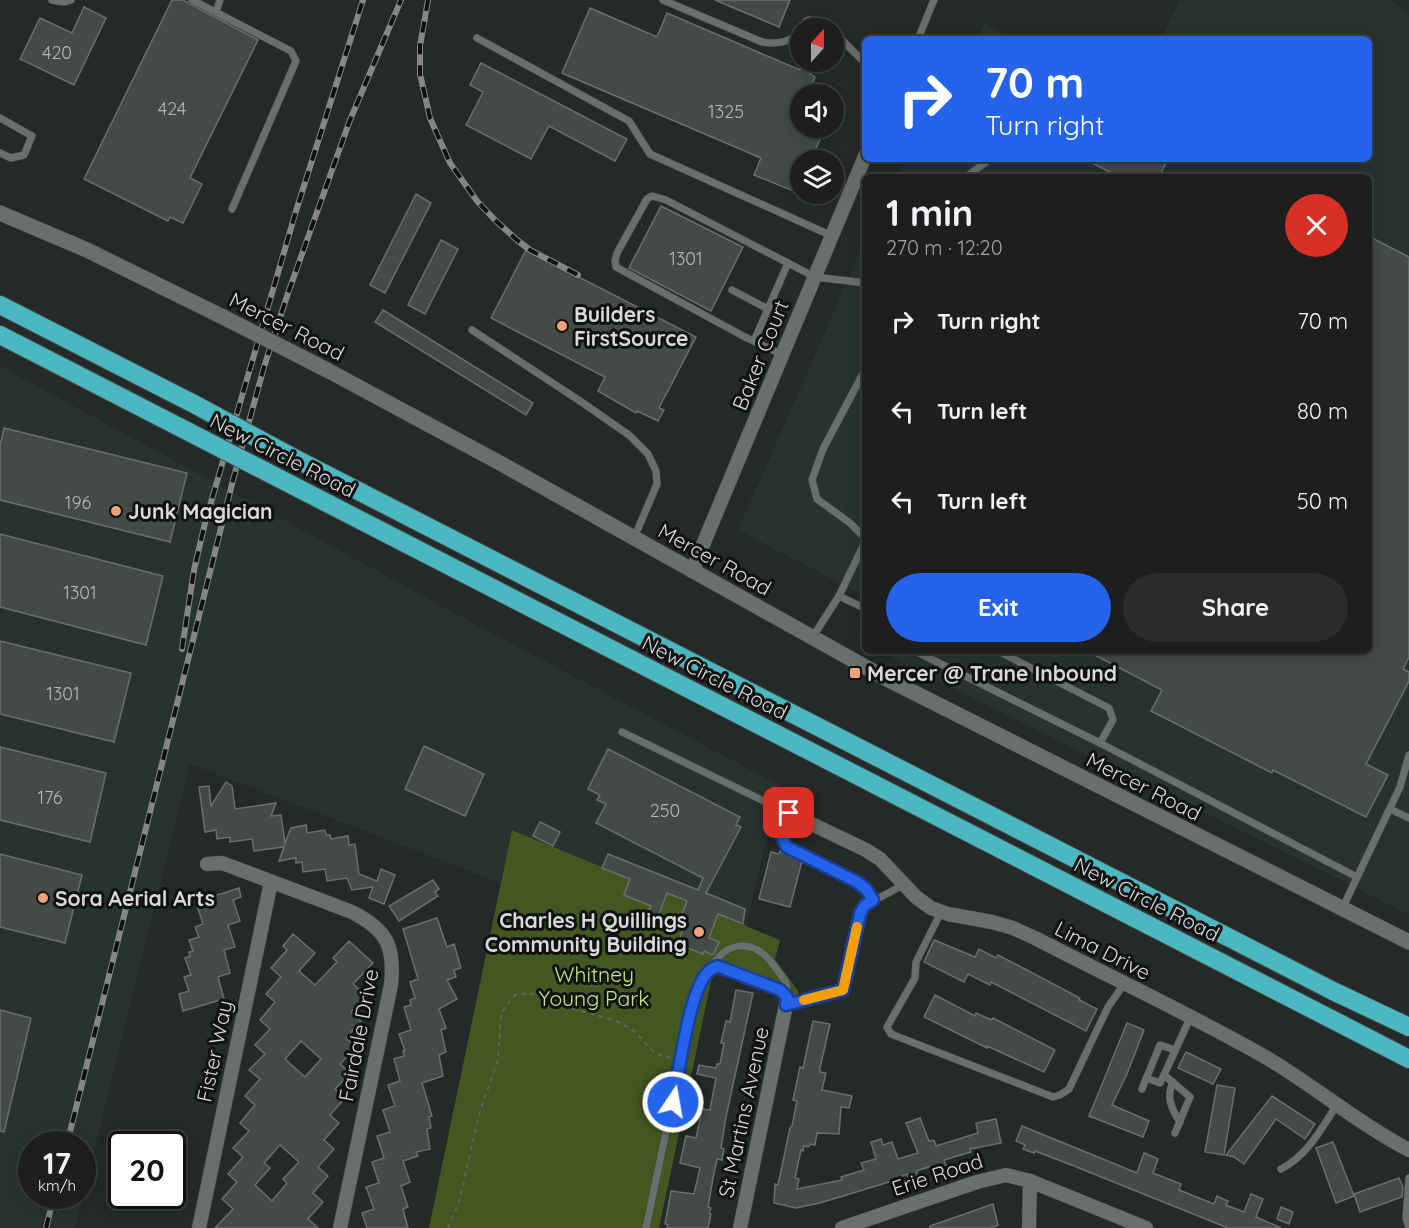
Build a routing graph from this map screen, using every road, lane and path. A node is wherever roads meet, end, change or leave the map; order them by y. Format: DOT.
graph roads {
  1 [pos="52,0"];
  2 [pos="71,0"];
  3 [pos="192,0"];
  4 [pos="220,0"];
  5 [pos="663,0"];
  6 [pos="934,0"];
  7 [pos="216,12"];
  8 [pos="919,36"];
  9 [pos="477,38"];
  10 [pos="790,39"];
  11 [pos="844,42"];
  12 [pos="862,60"];
  13 [pos="0,118"];
  14 [pos="0,153"];
  15 [pos="863,162"];
  16 [pos="986,162"];
  17 [pos="970,174"];
  18 [pos="232,208"];
  19 [pos="0,213"];
  20 [pos="832,237"];
  21 [pos="788,263"];
  22 [pos="814,277"];
  23 [pos="862,283"];
  24 [pos="732,290"];
  25 [pos="0,305"];
  26 [pos="768,309"];
  27 [pos="472,330"];
  28 [pos="0,335"];
  29 [pos="754,341"];
  30 [pos="783,355"];
  31 [pos="862,376"];
  32 [pos="862,535"];
  33 [pos="634,538"];
  34 [pos="862,547"];
  35 [pos="692,571"];
  36 [pos="839,596"];
  37 [pos="862,607"];
  38 [pos="812,638"];
  39 [pos="921,654"];
  40 [pos="1004,654"];
  41 [pos="622,732"];
  42 [pos="1100,743"];
  43 [pos="1409,755"];
  44 [pos="774,806"];
  45 [pos="1390,809"];
  46 [pos="789,813"];
  47 [pos="1409,818"];
  48 [pos="207,864"];
  49 [pos="1357,877"];
  50 [pos="271,882"];
  51 [pos="905,884"];
  52 [pos="873,900"];
  53 [pos="1342,909"];
  54 [pos="941,912"];
  55 [pos="1409,942"];
  56 [pos="709,971"];
  57 [pos="1294,971"];
  58 [pos="1124,984"];
  59 [pos="786,1001"];
  60 [pos="1409,1017"];
  61 [pos="1190,1018"];
  62 [pos="1409,1027"];
  63 [pos="1175,1050"];
  64 [pos="1406,1058"];
  65 [pos="681,1060"];
  66 [pos="1164,1075"];
  67 [pos="1146,1078"];
  68 [pos="1173,1082"];
  69 [pos="1142,1089"];
  70 [pos="1337,1105"];
  71 [pos="1180,1122"];
  72 [pos="1175,1133"];
  73 [pos="1409,1150"];
  74 [pos="1281,1169"];
  75 [pos="1409,1178"];
  76 [pos="1030,1181"];
  77 [pos="744,1227"];
  78 [pos="198,1228"];
  79 [pos="340,1228"];
  80 [pos="448,1228"];
  81 [pos="646,1228"];
  82 [pos="842,1228"];
  83 [pos="1029,1228"];
  84 [pos="1146,1228"];
  85 [pos="1409,1228"];
  1 -- 2 [label="lane"];
  3 -- 7 [label="lane"];
  4 -- 7 [label="lane"];
  5 -- 10 [label="lane"];
  6 -- 8 [label="lane"];
  7 -- 18 [label="lane"];
  9 -- 20 [label="lane"];
  11 -- 12 [label="lane"];
  13 -- 14 [label="lane"];
  15 -- 20 [label="street, Baker Court"];
  16 -- 17 [label="lane"];
  19 -- 33 [label="street, Mercer Road, bridge"];
  20 -- 22 [label="street, Baker Court"];
  21 -- 22 [label="lane"];
  21 -- 26 [label="lane"];
  21 -- 29 [label="lane"];
  22 -- 23 [label="lane"];
  22 -- 30 [label="street, Baker Court"];
  24 -- 26 [label="lane"];
  25 -- 57 [label="highway, New Circle Road, bridge"];
  26 -- 29 [label="lane"];
  27 -- 33 [label="lane"];
  28 -- 64 [label="highway, New Circle Road, bridge"];
  29 -- 30 [label="lane"];
  30 -- 35 [label="street, Baker Court"];
  31 -- 32 [label="lane"];
  33 -- 35 [label="street, Mercer Road"];
  34 -- 36 [label="lane"];
  35 -- 38 [label="street, Mercer Road"];
  36 -- 37 [label="lane"];
  36 -- 38 [label="lane"];
  38 -- 53 [label="street, Mercer Road"];
  39 -- 42 [label="lane"];
  40 -- 42 [label="lane"];
  41 -- 44 [label="lane"];
  42 -- 49 [label="lane"];
  43 -- 45 [label="lane"];
  44 -- 46 [label="street, Lima Drive"];
  45 -- 47 [label="lane"];
  45 -- 49 [label="lane"];
  46 -- 51 [label="street, Lima Drive"];
  46 -- 52 [label="lane"];
  48 -- 50 [label="street, Fairdale Drive"];
  49 -- 53 [label="lane"];
  50 -- 78 [label="street, Fister Way"];
  50 -- 79 [label="street, Fairdale Drive"];
  51 -- 52 [label="lane"];
  51 -- 54 [label="street, Lima Drive"];
  52 -- 59 [label="lane"];
  53 -- 55 [label="street, Mercer Road"];
  54 -- 58 [label="street, Lima Drive"];
  54 -- 58 [label="lane"];
  56 -- 59 [label="lane"];
  56 -- 59 [label="lane"];
  56 -- 65 [label="lane"];
  57 -- 60 [label="highway"];
  57 -- 62 [label="highway, New Circle Road"];
  58 -- 61 [label="street, Lima Drive"];
  59 -- 77 [label="street, St Martins Avenue"];
  61 -- 63 [label="lane"];
  61 -- 70 [label="street, Lima Drive"];
  63 -- 66 [label="lane"];
  63 -- 67 [label="lane"];
  65 -- 80 [label="path"];
  65 -- 81 [label="lane"];
  66 -- 67 [label="lane"];
  66 -- 68 [label="lane"];
  67 -- 69 [label="lane"];
  68 -- 71 [label="lane"];
  68 -- 71 [label="lane"];
  70 -- 73 [label="street, Lima Drive"];
  70 -- 74 [label="lane"];
  71 -- 72 [label="lane"];
  75 -- 85 [label="lane"];
  76 -- 82 [label="street, Erie Road"];
  76 -- 83 [label="street"];
  76 -- 84 [label="street, Erie Road"];
}
